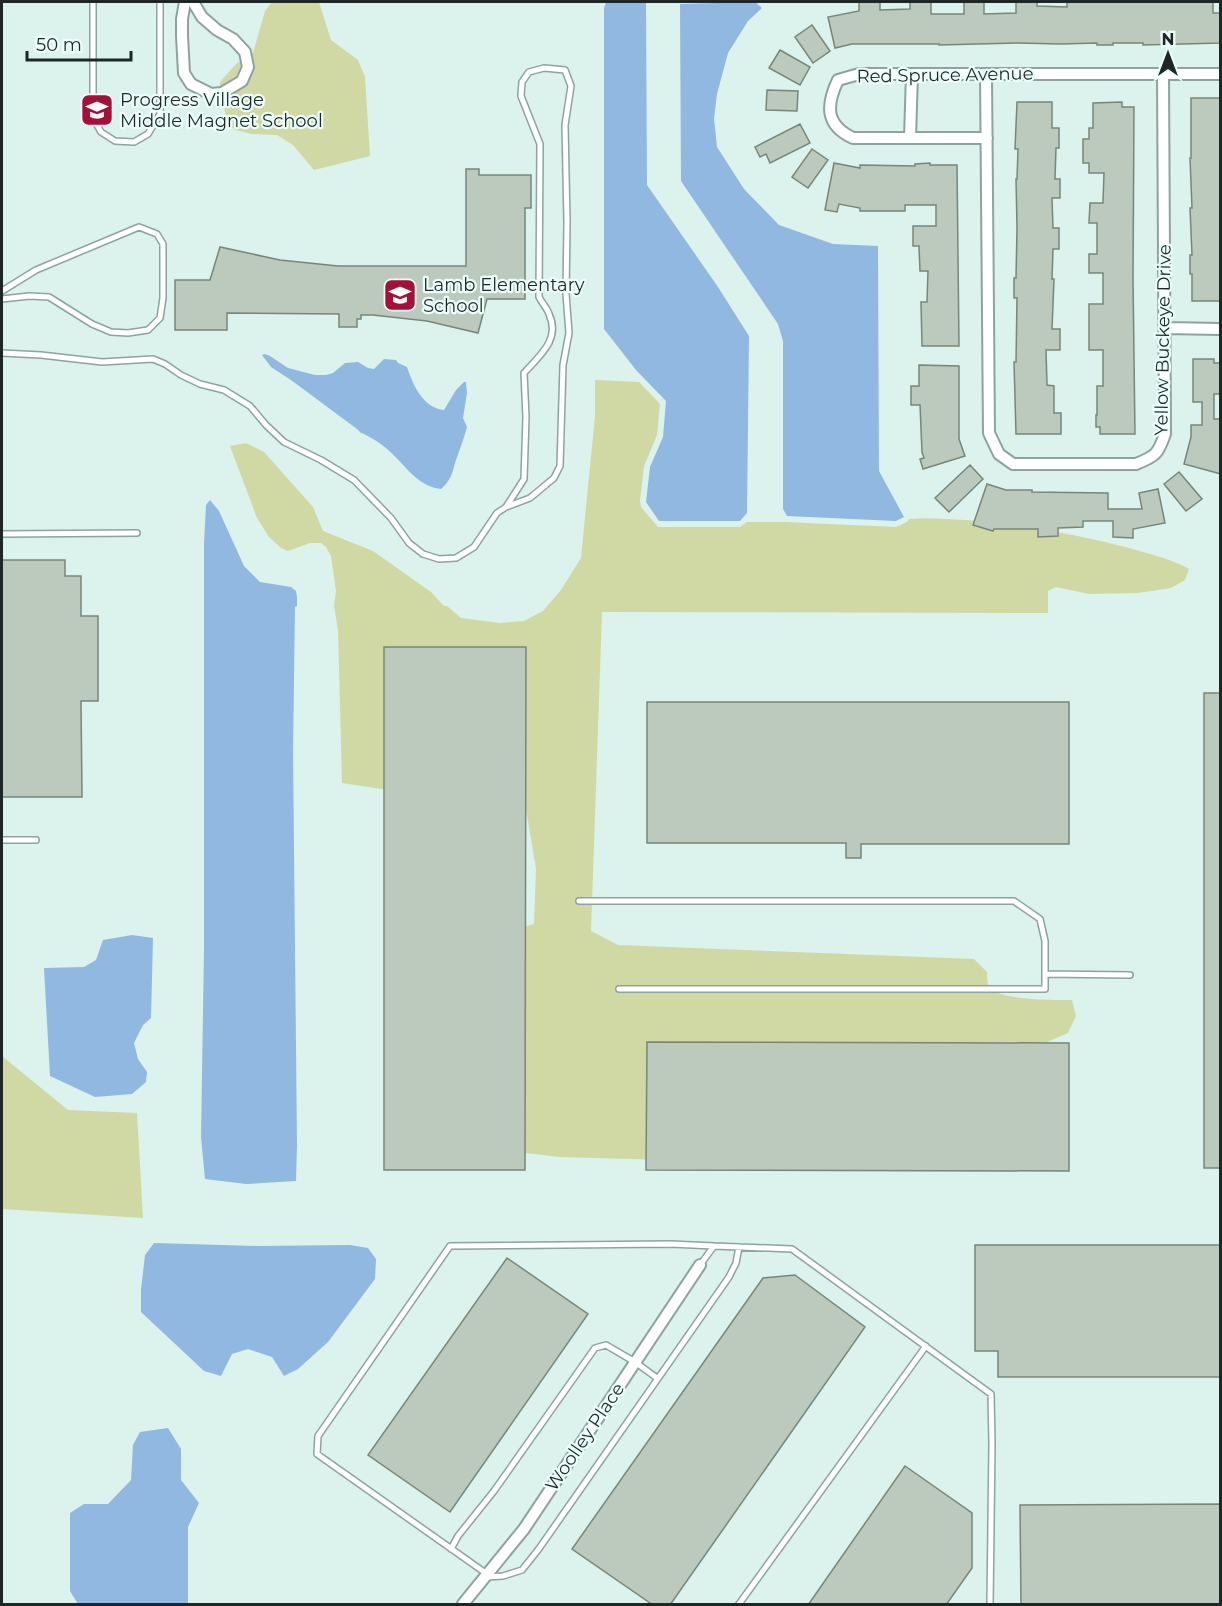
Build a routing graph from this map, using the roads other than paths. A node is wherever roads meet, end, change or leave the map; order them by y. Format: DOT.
graph roads {
  1 [pos="93,2"];
  2 [pos="160,2"];
  3 [pos="185,2"];
  4 [pos="193,2"];
  5 [pos="912,74"];
  6 [pos="986,74"];
  7 [pos="1163,74"];
  8 [pos="1221,74"];
  9 [pos="910,138"];
  10 [pos="987,138"];
  11 [pos="2,291"];
  12 [pos="2,299"];
  13 [pos="1165,328"];
  14 [pos="1221,329"];
  15 [pos="2,352"];
  16 [pos="506,507"];
  17 [pos="137,533"];
  18 [pos="2,534"];
  19 [pos="2,840"];
  20 [pos="36,840"];
  21 [pos="579,901"];
  22 [pos="1045,974"];
  23 [pos="1130,975"];
  24 [pos="619,989"];
  25 [pos="714,1246"];
  26 [pos="739,1247"];
  27 [pos="700,1265"];
  28 [pos="926,1346"];
  29 [pos="635,1362"];
  30 [pos="657,1378"];
  31 [pos="451,1549"];
  32 [pos="486,1575"];
  33 [pos="463,1605"];
  34 [pos="739,1605"];
  35 [pos="990,1605"];
  1 -- 2 [label="lane"];
  3 -- 4 [label="street"];
  5 -- 6 [label="street, Red Spruce Avenue"];
  5 -- 9 [label="street"];
  5 -- 9 [label="street, Red Spruce Avenue"];
  6 -- 7 [label="street, Red Spruce Avenue"];
  6 -- 10 [label="street, Yellow Buckeye Drive"];
  7 -- 8 [label="street, Red Spruce Avenue"];
  7 -- 13 [label="street, Yellow Buckeye Drive"];
  9 -- 10 [label="street, Red Spruce Avenue"];
  10 -- 13 [label="street, Yellow Buckeye Drive"];
  11 -- 12 [label="lane"];
  13 -- 14 [label="street"];
  15 -- 16 [label="lane"];
  16 -- 16 [label="lane"];
  17 -- 18 [label="lane"];
  19 -- 20 [label="lane"];
  21 -- 22 [label="lane"];
  22 -- 23 [label="lane"];
  22 -- 24 [label="lane"];
  25 -- 26 [label="lane"];
  25 -- 27 [label="lane"];
  25 -- 31 [label="lane"];
  26 -- 28 [label="lane"];
  26 -- 30 [label="lane"];
  27 -- 29 [label="street, Woolley Place"];
  28 -- 34 [label="lane"];
  28 -- 35 [label="lane"];
  29 -- 30 [label="lane"];
  29 -- 31 [label="lane"];
  29 -- 32 [label="street, Woolley Place"];
  30 -- 32 [label="lane"];
  31 -- 32 [label="lane"];
  32 -- 33 [label="street, Woolley Place"];
}
